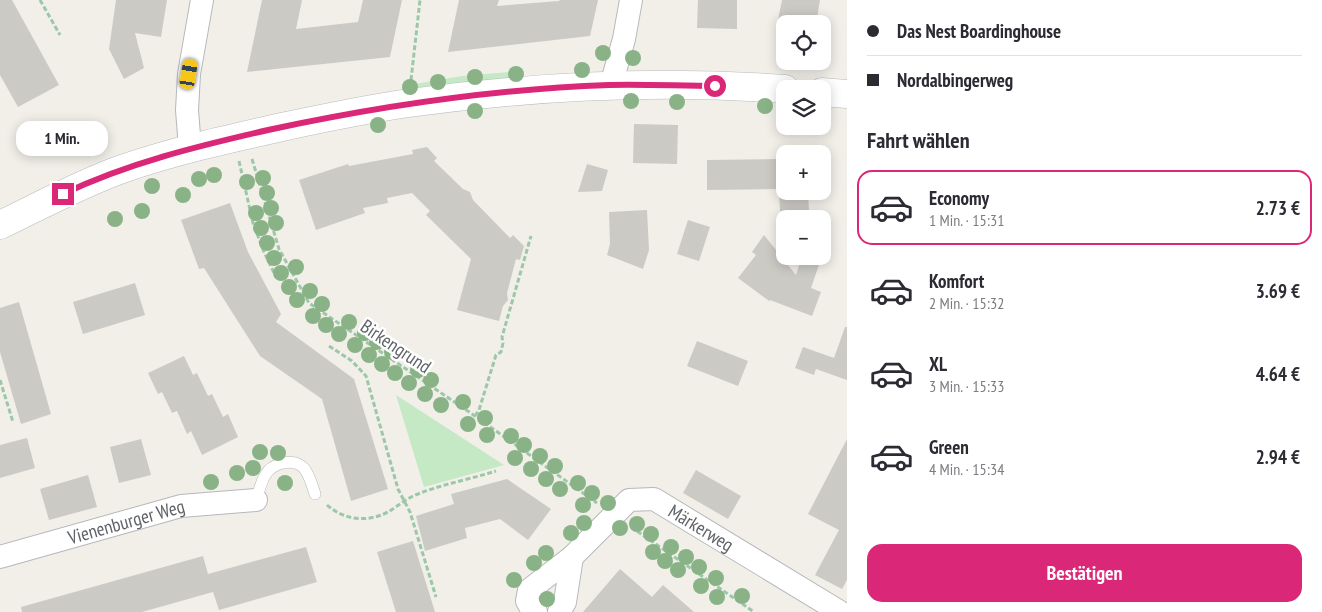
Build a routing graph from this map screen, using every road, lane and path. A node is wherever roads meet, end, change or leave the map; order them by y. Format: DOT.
graph roads {
  1 [pos="40,0"];
  2 [pos="202,0"];
  3 [pos="420,0"];
  4 [pos="631,0"];
  5 [pos="60,35"];
  6 [pos="611,85"];
  7 [pos="776,88"];
  8 [pos="831,93"];
  9 [pos="847,94"];
  10 [pos="408,103"];
  11 [pos="240,136"];
  12 [pos="190,148"];
  13 [pos="0,225"];
  14 [pos="531,236"];
  15 [pos="276,277"];
  16 [pos="328,346"];
  17 [pos="0,380"];
  18 [pos="475,416"];
  19 [pos="13,422"];
  20 [pos="496,471"];
  21 [pos="315,494"];
  22 [pos="256,500"];
  23 [pos="404,502"];
  24 [pos="614,516"];
  25 [pos="0,557"];
  26 [pos="572,557"];
  27 [pos="436,597"];
  28 [pos="536,612"];
  29 [pos="559,612"];
  30 [pos="754,612"];
  31 [pos="840,612"];
  1 -- 5 [label="path"];
  2 -- 12 [label="street"];
  3 -- 10 [label="path"];
  4 -- 6 [label="street"];
  6 -- 7 [label="street"];
  6 -- 10 [label="street"];
  8 -- 9 [label="street"];
  10 -- 11 [label="street"];
  11 -- 12 [label="street"];
  11 -- 15 [label="path"];
  11 -- 18 [label="path, Birkengrund"];
  12 -- 13 [label="street"];
  14 -- 18 [label="path"];
  16 -- 23 [label="path"];
  17 -- 19 [label="path"];
  18 -- 24 [label="path, Birkengrund"];
  20 -- 23 [label="path"];
  21 -- 22 [label="lane"];
  21 -- 23 [label="path"];
  22 -- 25 [label="street, Vienenburger Weg"];
  23 -- 27 [label="path"];
  24 -- 26 [label="street, Märkerweg"];
  24 -- 30 [label="path, Birkengrund"];
  24 -- 31 [label="street, Märkerweg"];
  26 -- 28 [label="street, Märkerweg"];
  26 -- 29 [label="street"];
}
